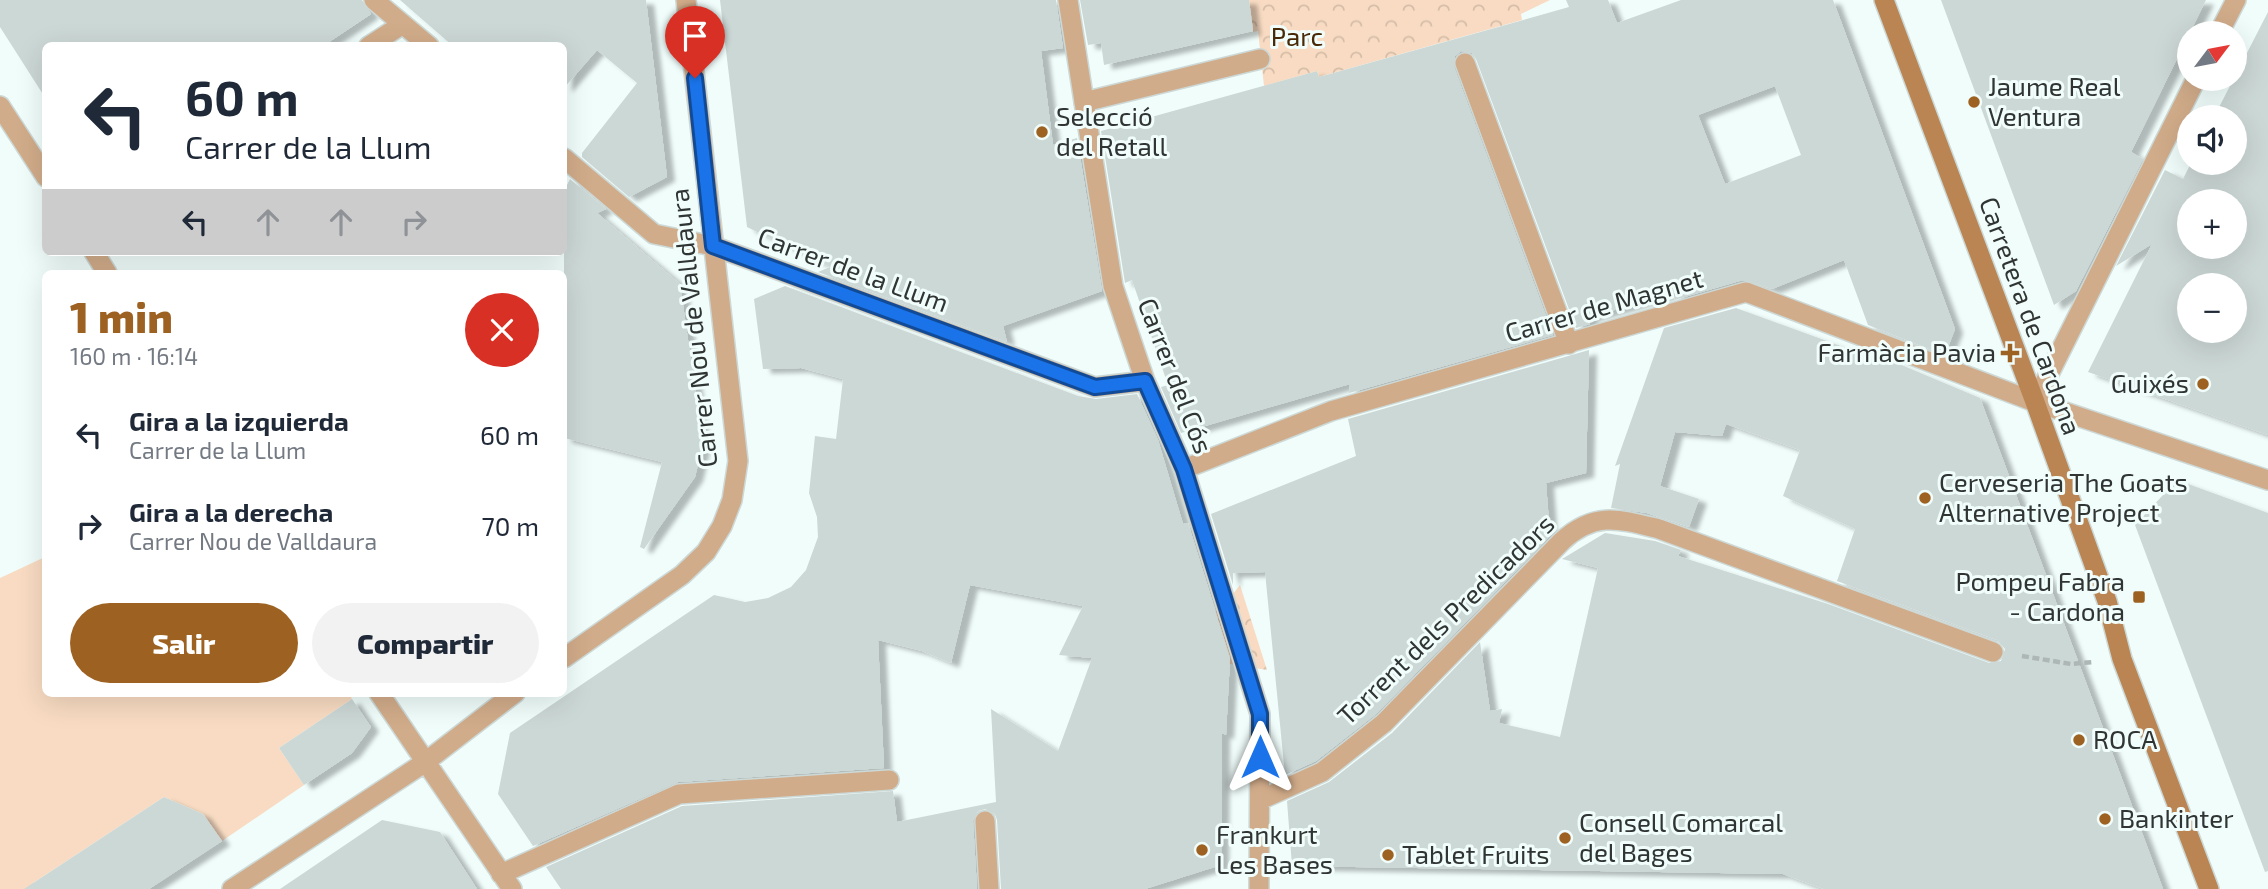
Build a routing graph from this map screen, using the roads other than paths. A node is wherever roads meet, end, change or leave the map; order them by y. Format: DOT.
graph roads {
  1 [pos="374,0"];
  2 [pos="686,0"];
  3 [pos="1068,0"];
  4 [pos="1884,0"];
  5 [pos="2236,0"];
  6 [pos="2225,21"];
  7 [pos="403,24"];
  8 [pos="375,42"];
  9 [pos="424,42"];
  10 [pos="1260,59"];
  11 [pos="1465,62"];
  12 [pos="2190,91"];
  13 [pos="1084,102"];
  14 [pos="0,106"];
  15 [pos="567,161"];
  16 [pos="42,171"];
  17 [pos="713,246"];
  18 [pos="1569,344"];
  19 [pos="1145,381"];
  20 [pos="2035,402"];
  21 [pos="1184,469"];
  22 [pos="2268,480"];
  23 [pos="1993,652"];
  24 [pos="567,656"];
  25 [pos="382,697"];
  26 [pos="510,697"];
  27 [pos="424,763"];
  28 [pos="889,780"];
  29 [pos="1260,800"];
  30 [pos="985,821"];
  31 [pos="507,882"];
  32 [pos="232,889"];
  33 [pos="989,889"];
  34 [pos="1259,889"];
  35 [pos="2209,889"];
  1 -- 7 [label="street"];
  2 -- 17 [label="street, Carrer Nou de Valldaura"];
  3 -- 13 [label="street, Carrer del Cós"];
  4 -- 20 [label="main road, Carretera de Cardona"];
  5 -- 6 [label="street"];
  7 -- 8 [label="street"];
  7 -- 9 [label="street"];
  10 -- 13 [label="street"];
  11 -- 18 [label="street"];
  12 -- 20 [label="street"];
  13 -- 19 [label="street, Carrer del Cós"];
  14 -- 16 [label="street"];
  15 -- 17 [label="street, Carrer de la Llum"];
  17 -- 19 [label="street, Carrer de la Llum"];
  17 -- 24 [label="street, Carrer Nou de Valldaura"];
  18 -- 20 [label="street, Carrer de Magnet"];
  18 -- 21 [label="street, Carrer de Magnet"];
  19 -- 21 [label="street, Carrer del Cós"];
  20 -- 22 [label="street, Carrer de Magnet"];
  20 -- 35 [label="main road, Carretera de Cardona"];
  21 -- 29 [label="street, Carrer del Cós"];
  23 -- 29 [label="street, Torrent dels Predicadors"];
  25 -- 27 [label="street"];
  26 -- 27 [label="street"];
  27 -- 31 [label="street"];
  27 -- 32 [label="street"];
  28 -- 31 [label="street"];
  29 -- 34 [label="street, Carrer del Cós"];
  30 -- 33 [label="street"];
}
